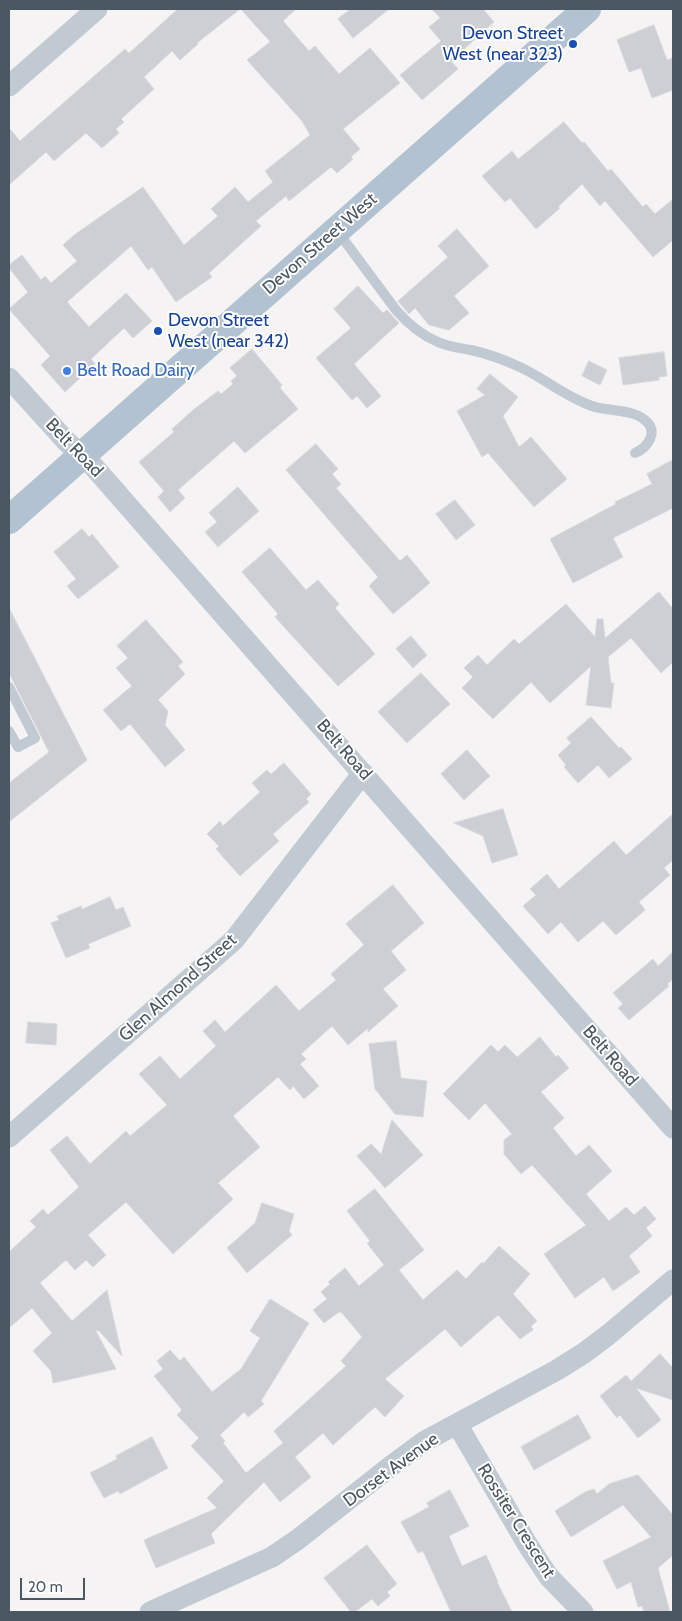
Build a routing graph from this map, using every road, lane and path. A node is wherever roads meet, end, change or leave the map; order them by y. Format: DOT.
graph roads {
  1 [pos="97,9"];
  2 [pos="587,9"];
  3 [pos="9,86"];
  4 [pos="336,229"];
  5 [pos="9,378"];
  6 [pos="635,453"];
  7 [pos="81,456"];
  8 [pos="9,520"];
  9 [pos="9,687"];
  10 [pos="9,731"];
  11 [pos="363,773"];
  12 [pos="673,1128"];
  13 [pos="9,1136"];
  14 [pos="673,1280"];
  15 [pos="457,1424"];
  16 [pos="150,1612"];
  17 [pos="583,1612"];
  1 -- 3 [label="street"];
  2 -- 4 [label="main road, Devon Street West"];
  4 -- 6 [label="lane"];
  4 -- 7 [label="main road, Devon Street West"];
  5 -- 7 [label="street, Belt Road"];
  7 -- 8 [label="main road, Devon Street West"];
  7 -- 11 [label="street, Belt Road"];
  9 -- 10 [label="lane"];
  11 -- 12 [label="street, Belt Road"];
  11 -- 13 [label="street, Glen Almond Street"];
  14 -- 15 [label="street, Dorset Avenue"];
  15 -- 16 [label="street, Dorset Avenue"];
  15 -- 17 [label="street, Rossiter Crescent"];
}
